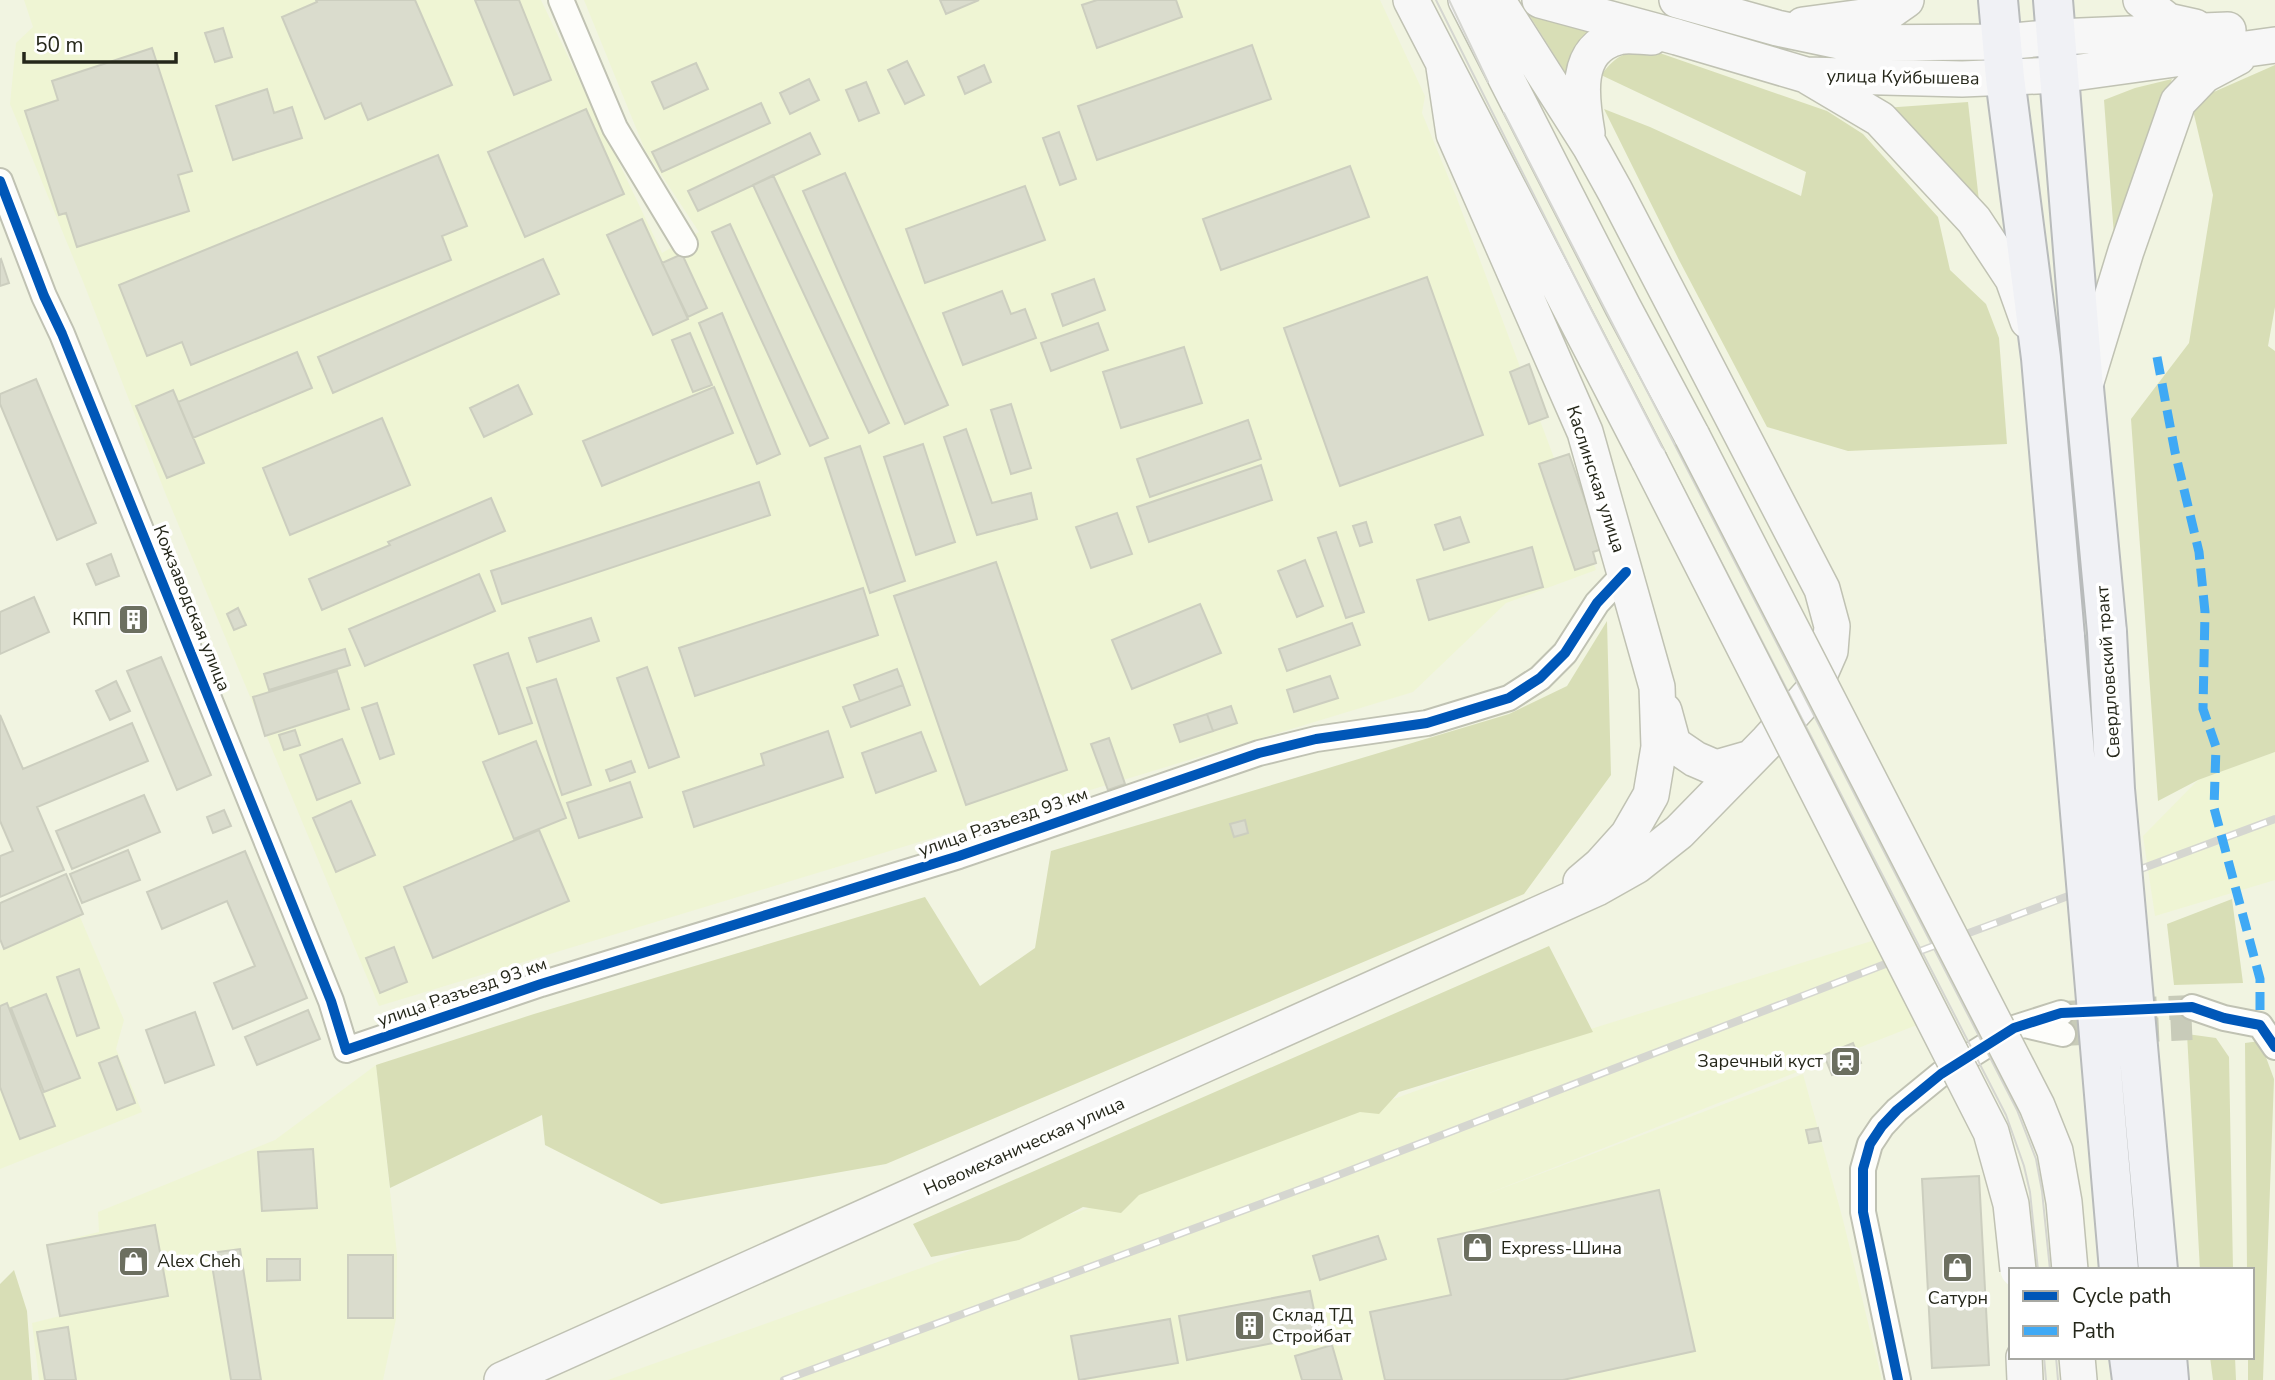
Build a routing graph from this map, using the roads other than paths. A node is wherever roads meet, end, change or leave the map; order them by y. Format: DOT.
graph roads {
  1 [pos="561,0"];
  2 [pos="1411,0"];
  3 [pos="1466,0"];
  4 [pos="1497,0"];
  5 [pos="1540,0"];
  6 [pos="1677,0"];
  7 [pos="1906,0"];
  8 [pos="1998,0"];
  9 [pos="2141,0"];
  10 [pos="2055,18"];
  11 [pos="1777,28"];
  12 [pos="2216,32"];
  13 [pos="1677,37"];
  14 [pos="2269,39"];
  15 [pos="2004,60"];
  16 [pos="1444,67"];
  17 [pos="1806,75"];
  18 [pos="2059,75"];
  19 [pos="1590,146"];
  20 [pos="0,181"];
  21 [pos="685,244"];
  22 [pos="2041,358"];
  23 [pos="2084,388"];
  24 [pos="1626,572"];
  25 [pos="1657,687"];
  26 [pos="1751,758"];
  27 [pos="1547,912"];
  28 [pos="2192,1017"];
  29 [pos="2062,1023"];
  30 [pos="2275,1047"];
  31 [pos="346,1050"];
  32 [pos="2018,1268"];
  33 [pos="2070,1268"];
  34 [pos="2119,1268"];
  35 [pos="2158,1268"];
  36 [pos="2024,1359"];
  37 [pos="2077,1359"];
  38 [pos="2129,1359"];
  39 [pos="2167,1359"];
  40 [pos="502,1380"];
  41 [pos="1898,1380"];
  42 [pos="2025,1380"];
  43 [pos="2079,1380"];
  44 [pos="2132,1380"];
  45 [pos="2169,1380"];
  1 -- 21 [label="street"];
  2 -- 16 [label="main road"];
  3 -- 33 [label="main road, bridge"];
  4 -- 19 [label="main road"];
  5 -- 13 [label="main road, улица Куйбышева"];
  6 -- 11 [label="main road, улица Куйбышева"];
  7 -- 11 [label="main road"];
  8 -- 15 [label="main road"];
  9 -- 12 [label="main road"];
  10 -- 12 [label="main road, улица Куйбышева"];
  10 -- 15 [label="main road, улица Куйбышева"];
  10 -- 18 [label="main road, Свердловский тракт"];
  11 -- 15 [label="main road, улица Куйбышева"];
  12 -- 14 [label="main road, улица Куйбышева"];
  13 -- 17 [label="main road, улица Куйбышева"];
  13 -- 19 [label="main road"];
  14 -- 18 [label="main road, улица Куйбышева"];
  14 -- 23 [label="main road"];
  15 -- 17 [label="main road, улица Куйбышева"];
  15 -- 18 [label="main road, улица Куйбышева"];
  15 -- 22 [label="main road"];
  16 -- 24 [label="main road, Каслинская улица"];
  16 -- 32 [label="main road, bridge"];
  17 -- 22 [label="main road"];
  18 -- 23 [label="main road, Свердловский тракт"];
  19 -- 26 [label="main road, Новомеханическая улица"];
  20 -- 31 [label="street, Кожзаводская улица"];
  22 -- 34 [label="main road, bridge"];
  23 -- 35 [label="main road, Свердловский тракт, bridge"];
  24 -- 25 [label="main road, Каслинская улица"];
  24 -- 31 [label="street, улица Разъезд 93 км"];
  25 -- 26 [label="main road"];
  25 -- 27 [label="main road, Каслинская улица"];
  26 -- 27 [label="main road, Новомеханическая улица"];
  27 -- 40 [label="main road, Новомеханическая улица"];
  28 -- 30 [label="street"];
  29 -- 41 [label="street"];
  36 -- 42 [label="main road"];
  37 -- 43 [label="main road"];
  38 -- 44 [label="main road"];
  39 -- 45 [label="main road"];
}
